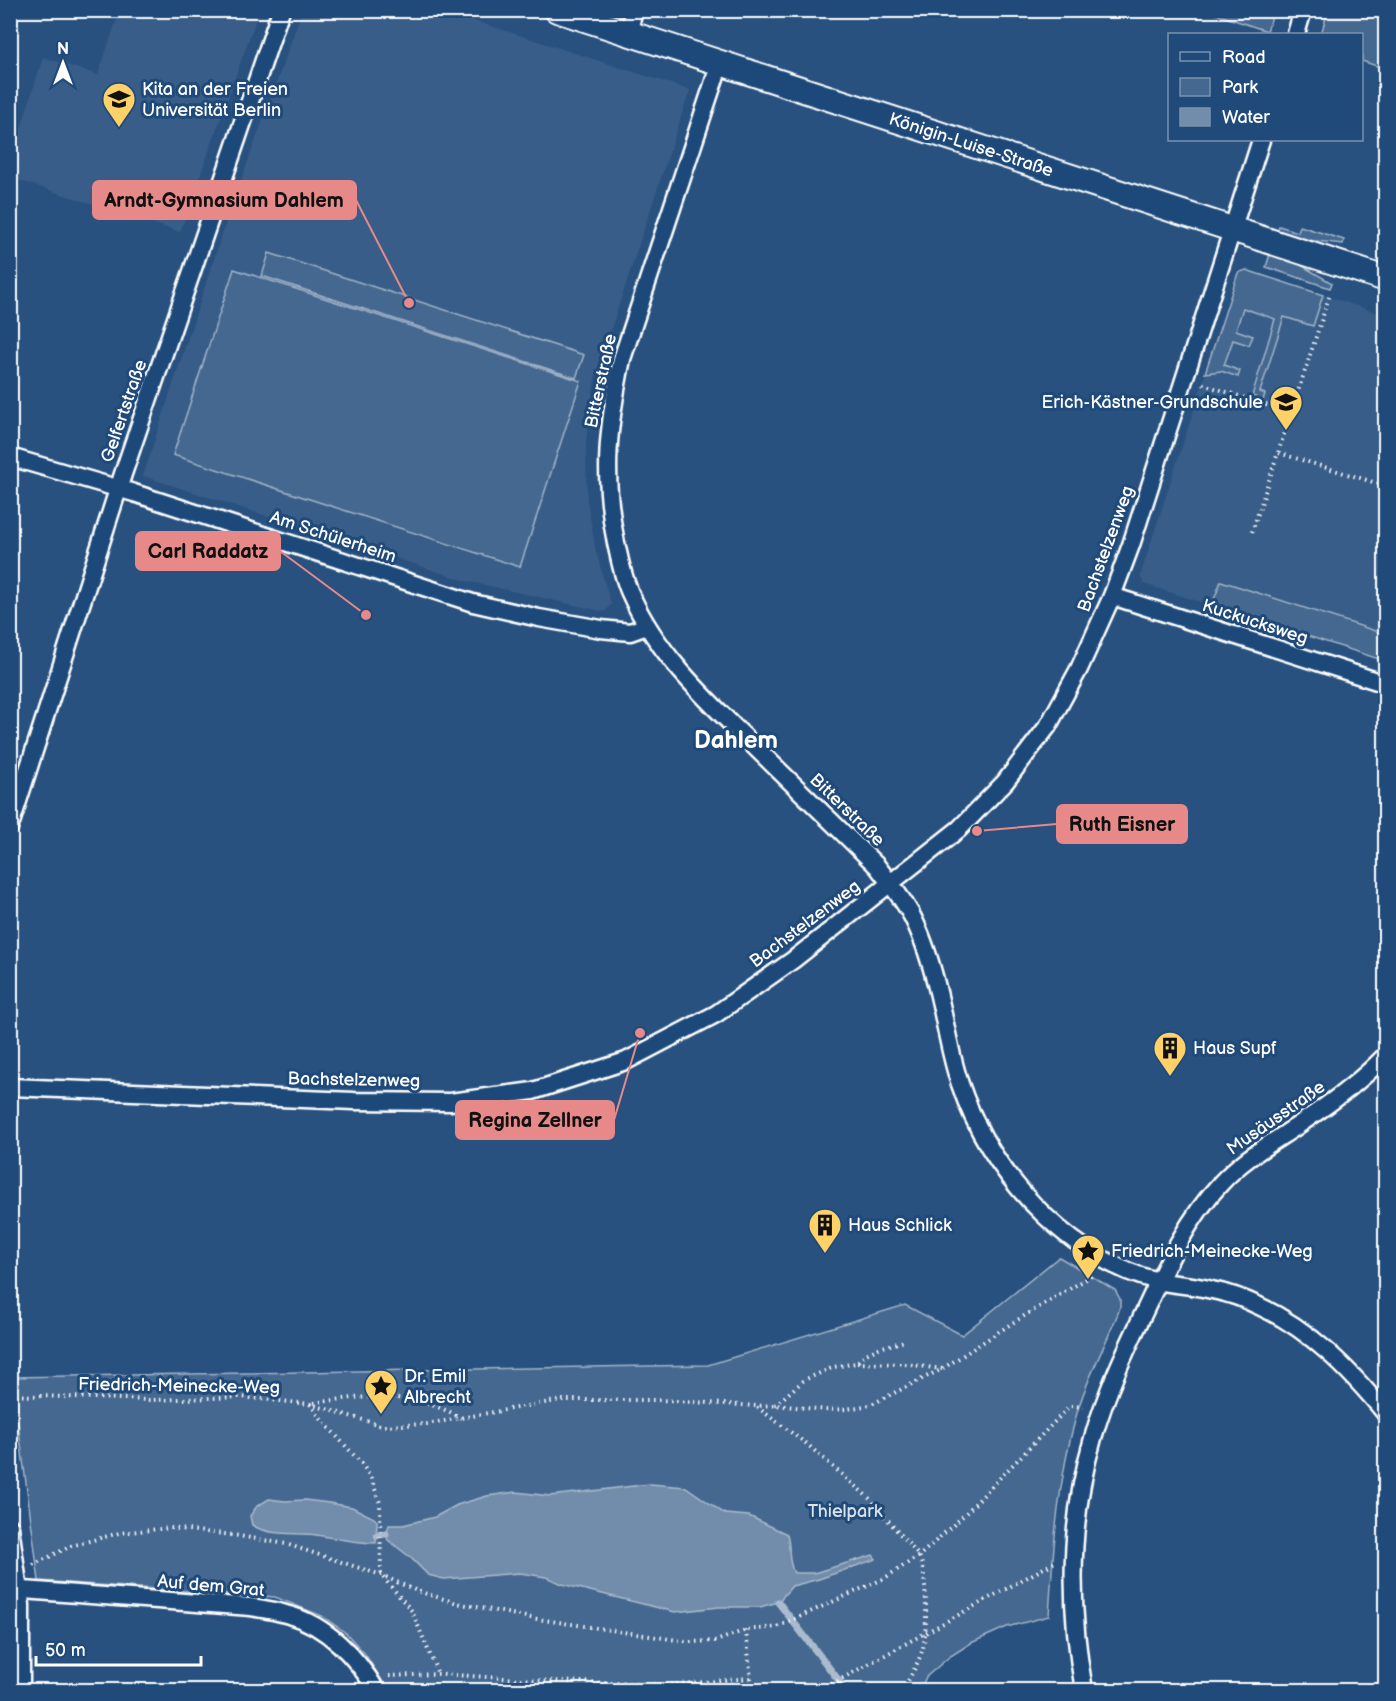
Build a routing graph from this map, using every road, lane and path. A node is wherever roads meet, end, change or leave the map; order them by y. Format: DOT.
graph roads {
  1 [pos="281,10"];
  2 [pos="557,10"];
  3 [pos="634,10"];
  4 [pos="1303,10"];
  5 [pos="628,33"];
  6 [pos="1296,33"];
  7 [pos="720,63"];
  8 [pos="1261,141"];
  9 [pos="1232,230"];
  10 [pos="1386,279"];
  11 [pos="1330,294"];
  12 [pos="1198,383"];
  13 [pos="1290,413"];
  14 [pos="1279,453"];
  15 [pos="10,457"];
  16 [pos="1386,486"];
  17 [pos="119,488"];
  18 [pos="1252,532"];
  19 [pos="1112,596"];
  20 [pos="647,626"];
  21 [pos="1386,684"];
  22 [pos="10,826"];
  23 [pos="890,884"];
  24 [pos="1386,1055"];
  25 [pos="10,1088"];
  26 [pos="1096,1273"];
  27 [pos="1159,1281"];
  28 [pos="905,1341"];
  29 [pos="856,1363"];
  30 [pos="942,1369"];
  31 [pos="10,1395"];
  32 [pos="310,1404"];
  33 [pos="775,1405"];
  34 [pos="756,1406"];
  35 [pos="1085,1407"];
  36 [pos="1386,1414"];
  37 [pos="461,1418"];
  38 [pos="10,1527"];
  39 [pos="919,1556"];
  40 [pos="1058,1560"];
  41 [pos="31,1566"];
  42 [pos="381,1575"];
  43 [pos="15,1589"];
  44 [pos="746,1630"];
  45 [pos="926,1633"];
  46 [pos="438,1674"];
  47 [pos="386,1676"];
  48 [pos="751,1678"];
  49 [pos="21,1690"];
  50 [pos="376,1690"];
  51 [pos="752,1690"];
  52 [pos="821,1690"];
  53 [pos="903,1690"];
  54 [pos="1084,1690"];
  1 -- 17 [label="street, Gelfertstraße"];
  2 -- 5 [label="main road, Königin-Luise-Straße"];
  3 -- 5 [label="street"];
  4 -- 6 [label="street"];
  5 -- 7 [label="main road, Königin-Luise-Straße"];
  7 -- 9 [label="main road, Königin-Luise-Straße"];
  7 -- 20 [label="street, Bitterstraße"];
  8 -- 9 [label="street, Bachstelzenweg"];
  9 -- 10 [label="main road, Königin-Luise-Straße"];
  9 -- 19 [label="street, Bachstelzenweg"];
  11 -- 13 [label="path"];
  12 -- 13 [label="path"];
  13 -- 14 [label="path"];
  14 -- 16 [label="path"];
  14 -- 18 [label="path"];
  15 -- 17 [label="street, Am Schülerheim"];
  17 -- 20 [label="street, Am Schülerheim"];
  17 -- 22 [label="street, Gelfertstraße"];
  19 -- 21 [label="street, Kuckucksweg"];
  19 -- 23 [label="street, Bachstelzenweg"];
  20 -- 23 [label="street, Bitterstraße"];
  23 -- 25 [label="street, Bachstelzenweg"];
  23 -- 27 [label="street, Bitterstraße"];
  24 -- 27 [label="street, Musäusstraße"];
  26 -- 30 [label="path, Friedrich-Meinecke-Weg"];
  27 -- 36 [label="street, Bitterstraße"];
  27 -- 54 [label="street, Musäusstraße"];
  28 -- 29 [label="path"];
  29 -- 30 [label="path"];
  29 -- 33 [label="path"];
  30 -- 33 [label="path, Friedrich-Meinecke-Weg"];
  31 -- 32 [label="path, Friedrich-Meinecke-Weg"];
  32 -- 37 [label="path, Friedrich-Meinecke-Weg"];
  32 -- 37 [label="path"];
  32 -- 42 [label="path"];
  33 -- 34 [label="path, Friedrich-Meinecke-Weg"];
  34 -- 37 [label="path, Friedrich-Meinecke-Weg"];
  34 -- 39 [label="path"];
  35 -- 39 [label="path"];
  38 -- 43 [label="street"];
  39 -- 44 [label="path"];
  39 -- 45 [label="path"];
  40 -- 45 [label="path"];
  41 -- 42 [label="path"];
  42 -- 44 [label="path"];
  42 -- 46 [label="path"];
  43 -- 49 [label="street"];
  43 -- 50 [label="street, Auf dem Grat"];
  44 -- 48 [label="path"];
  45 -- 52 [label="path"];
  45 -- 53 [label="path"];
  46 -- 47 [label="path"];
  46 -- 48 [label="path"];
  48 -- 51 [label="path"];
}
